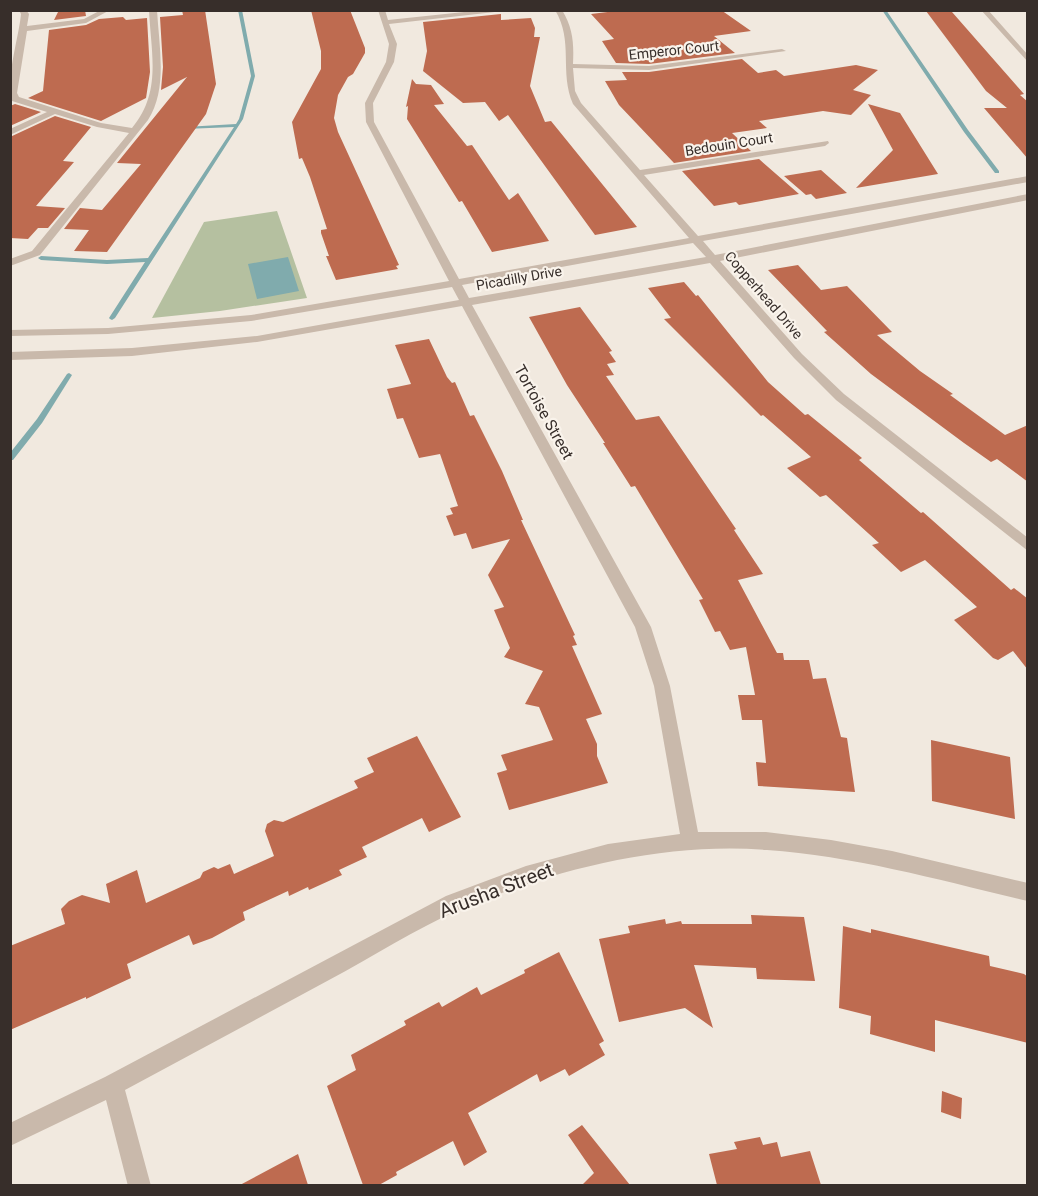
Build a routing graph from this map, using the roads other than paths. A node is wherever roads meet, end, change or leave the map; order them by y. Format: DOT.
graph roads {
  1 [pos="22,10"];
  2 [pos="107,10"];
  3 [pos="153,10"];
  4 [pos="510,10"];
  5 [pos="558,10"];
  6 [pos="984,10"];
  7 [pos="383,16"];
  8 [pos="23,29"];
  9 [pos="782,51"];
  10 [pos="1028,60"];
  11 [pos="567,66"];
  12 [pos="53,112"];
  13 [pos="135,131"];
  14 [pos="10,133"];
  15 [pos="825,143"];
  16 [pos="638,173"];
  17 [pos="1028,178"];
  18 [pos="1028,197"];
  19 [pos="697,239"];
  20 [pos="713,259"];
  21 [pos="10,263"];
  22 [pos="456,282"];
  23 [pos="466,303"];
  24 [pos="201,324"];
  25 [pos="10,333"];
  26 [pos="201,345"];
  27 [pos="10,356"];
  28 [pos="1028,546"];
  29 [pos="690,841"];
  30 [pos="1028,892"];
  31 [pos="113,1085"];
  32 [pos="10,1135"];
  33 [pos="140,1185"];
  1 -- 8 [label="street"];
  2 -- 8 [label="street"];
  3 -- 13 [label="street"];
  4 -- 7 [label="street"];
  5 -- 11 [label="street, Copperhead Drive"];
  6 -- 10 [label="street"];
  7 -- 22 [label="street, Tortoise Street"];
  8 -- 12 [label="street"];
  9 -- 11 [label="street, Emperor Court"];
  11 -- 16 [label="street, Copperhead Drive"];
  12 -- 13 [label="street"];
  12 -- 14 [label="street"];
  13 -- 21 [label="street"];
  15 -- 16 [label="street, Bedouin Court"];
  16 -- 19 [label="street, Copperhead Drive"];
  17 -- 19 [label="street, Picadilly Drive"];
  18 -- 20 [label="street, Picadilly Drive"];
  19 -- 20 [label="street, Copperhead Drive"];
  19 -- 22 [label="street, Picadilly Drive"];
  20 -- 23 [label="street, Picadilly Drive"];
  20 -- 28 [label="street, Copperhead Drive"];
  22 -- 23 [label="street, Tortoise Street"];
  22 -- 24 [label="street, Picadilly Drive"];
  23 -- 26 [label="street, Picadilly Drive"];
  23 -- 29 [label="street, Tortoise Street"];
  24 -- 25 [label="street, Picadilly Drive"];
  24 -- 26 [label="street"];
  26 -- 27 [label="street, Picadilly Drive"];
  29 -- 30 [label="street, Arusha Street"];
  29 -- 31 [label="street, Arusha Street"];
  31 -- 32 [label="street, Arusha Street"];
  31 -- 33 [label="street"];
}
